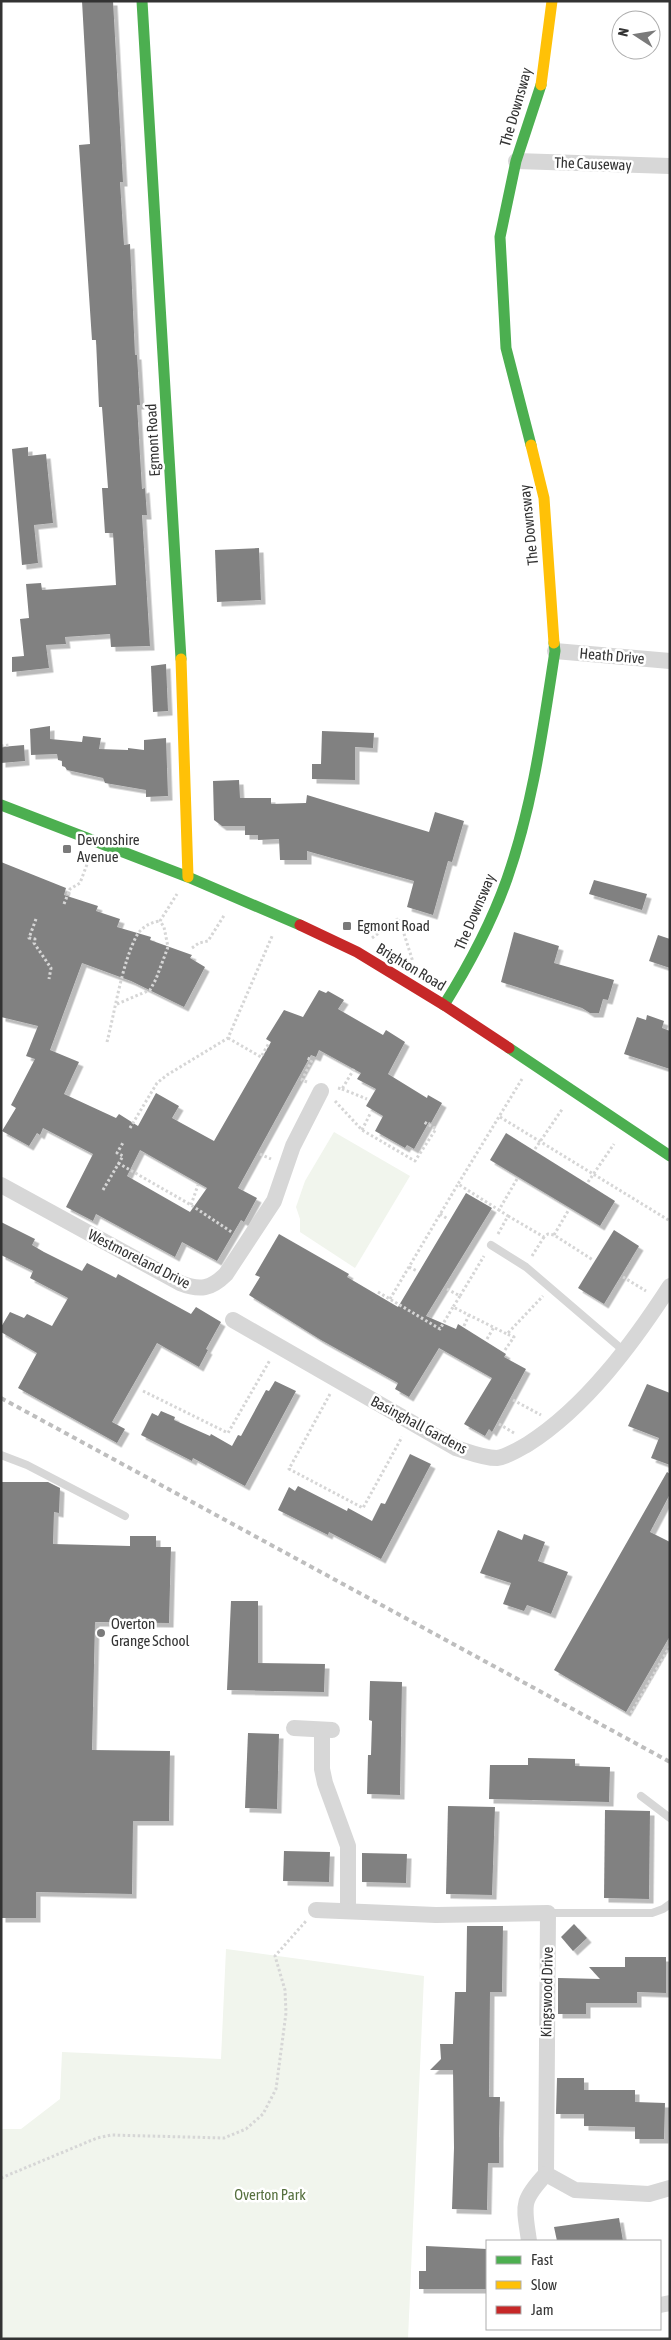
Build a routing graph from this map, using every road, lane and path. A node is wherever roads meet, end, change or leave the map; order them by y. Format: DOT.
graph roads {
  1 [pos="142,1"];
  2 [pos="552,1"];
  3 [pos="516,162"];
  4 [pos="670,166"];
  5 [pos="555,651"];
  6 [pos="670,660"];
  7 [pos="9,745"];
  8 [pos="1,746"];
  9 [pos="1,805"];
  10 [pos="96,840"];
  11 [pos="188,877"];
  12 [pos="234,896"];
  13 [pos="64,904"];
  14 [pos="281,916"];
  15 [pos="36,919"];
  16 [pos="160,921"];
  17 [pos="192,948"];
  18 [pos="353,950"];
  19 [pos="49,979"];
  20 [pos="410,984"];
  21 [pos="117,1004"];
  22 [pos="444,1005"];
  23 [pos="228,1038"];
  24 [pos="107,1042"];
  25 [pos="269,1043"];
  26 [pos="524,1077"];
  27 [pos="342,1089"];
  28 [pos="326,1094"];
  29 [pos="367,1099"];
  30 [pos="565,1105"];
  31 [pos="371,1112"];
  32 [pos="500,1117"];
  33 [pos="424,1122"];
  34 [pos="130,1128"];
  35 [pos="362,1130"];
  36 [pos="617,1140"];
  37 [pos="124,1141"];
  38 [pos="540,1142"];
  39 [pos="535,1149"];
  40 [pos="670,1156"];
  41 [pos="118,1163"];
  42 [pos="593,1174"];
  43 [pos="517,1179"];
  44 [pos="588,1182"];
  45 [pos="458,1184"];
  46 [pos="1,1185"];
  47 [pos="198,1186"];
  48 [pos="103,1190"];
  49 [pos="191,1205"];
  50 [pos="568,1211"];
  51 [pos="440,1214"];
  52 [pos="508,1216"];
  53 [pos="448,1218"];
  54 [pos="670,1221"];
  55 [pos="554,1236"];
  56 [pos="544,1237"];
  57 [pos="247,1242"];
  58 [pos="492,1245"];
  59 [pos="593,1260"];
  60 [pos="526,1266"];
  61 [pos="409,1267"];
  62 [pos="416,1271"];
  63 [pos="623,1277"];
  64 [pos="551,1287"];
  65 [pos="378,1292"];
  66 [pos="665,1292"];
  67 [pos="460,1296"];
  68 [pos="390,1299"];
  69 [pos="453,1307"];
  70 [pos="470,1315"];
  71 [pos="233,1320"];
  72 [pos="464,1326"];
  73 [pos="494,1327"];
  74 [pos="507,1334"];
  75 [pos="487,1340"];
  76 [pos="277,1346"];
  77 [pos="505,1350"];
  78 [pos="624,1351"];
  79 [pos="338,1380"];
  80 [pos="143,1391"];
  81 [pos="513,1400"];
  82 [pos="410,1422"];
  83 [pos="557,1424"];
  84 [pos="1,1455"];
  85 [pos="125,1516"];
  86 [pos="670,1646"];
  87 [pos="631,1713"];
  88 [pos="294,1728"];
  89 [pos="641,1796"];
  90 [pos="670,1818"];
  91 [pos="670,1904"];
  92 [pos="316,1910"];
  93 [pos="348,1911"];
  94 [pos="548,1914"];
  95 [pos="546,2174"];
  96 [pos="1,2178"];
  97 [pos="670,2188"];
  98 [pos="529,2240"];
  1 -- 11 [label="street, Egmont Road"];
  2 -- 3 [label="street, The Downsway"];
  3 -- 4 [label="street, The Causeway"];
  3 -- 5 [label="street, The Downsway"];
  5 -- 6 [label="street, Heath Drive"];
  5 -- 22 [label="street, The Downsway"];
  7 -- 8 [label="path"];
  9 -- 10 [label="street, Brighton Road"];
  10 -- 11 [label="street, Brighton Road"];
  10 -- 13 [label="path"];
  11 -- 12 [label="street, Brighton Road"];
  11 -- 16 [label="path"];
  12 -- 14 [label="street, Brighton Road"];
  12 -- 17 [label="path"];
  14 -- 18 [label="street, Brighton Road"];
  14 -- 23 [label="path"];
  15 -- 19 [label="path"];
  16 -- 21 [label="path"];
  16 -- 21 [label="path"];
  18 -- 20 [label="street, Brighton Road"];
  18 -- 20 [label="path"];
  20 -- 22 [label="street, Brighton Road"];
  21 -- 24 [label="path"];
  22 -- 40 [label="street, Brighton Road"];
  23 -- 25 [label="path"];
  23 -- 34 [label="path"];
  26 -- 32 [label="path"];
  27 -- 29 [label="path"];
  28 -- 35 [label="path"];
  28 -- 57 [label="street, Westmoreland Drive"];
  30 -- 38 [label="path"];
  31 -- 35 [label="path"];
  32 -- 38 [label="path"];
  32 -- 45 [label="path"];
  33 -- 35 [label="path"];
  36 -- 42 [label="path"];
  37 -- 41 [label="path"];
  38 -- 39 [label="path"];
  38 -- 42 [label="path"];
  41 -- 48 [label="path"];
  41 -- 49 [label="path"];
  42 -- 44 [label="path"];
  42 -- 54 [label="path"];
  43 -- 45 [label="path"];
  45 -- 51 [label="path"];
  46 -- 57 [label="street, Westmoreland Drive"];
  47 -- 49 [label="path"];
  49 -- 57 [label="path"];
  50 -- 55 [label="path"];
  51 -- 53 [label="path"];
  51 -- 61 [label="path"];
  52 -- 56 [label="path"];
  55 -- 56 [label="path"];
  55 -- 59 [label="path"];
  56 -- 60 [label="path"];
  58 -- 60 [label="lane"];
  60 -- 64 [label="lane"];
  61 -- 62 [label="path"];
  61 -- 68 [label="path"];
  63 -- 66 [label="path"];
  64 -- 74 [label="path"];
  64 -- 78 [label="lane"];
  65 -- 68 [label="path"];
  66 -- 78 [label="street, Basinghall Gardens"];
  67 -- 69 [label="path"];
  68 -- 69 [label="path"];
  69 -- 70 [label="path"];
  70 -- 72 [label="path"];
  70 -- 73 [label="path"];
  71 -- 76 [label="street, Basinghall Gardens"];
  73 -- 74 [label="path"];
  73 -- 75 [label="path"];
  74 -- 77 [label="path"];
  76 -- 79 [label="street, Basinghall Gardens"];
  76 -- 80 [label="path"];
  78 -- 83 [label="street, Basinghall Gardens"];
  79 -- 82 [label="street, Basinghall Gardens"];
  79 -- 82 [label="path"];
  81 -- 83 [label="path"];
  82 -- 83 [label="street, Basinghall Gardens"];
  84 -- 85 [label="lane"];
  86 -- 87 [label="path"];
  88 -- 93 [label="street"];
  89 -- 90 [label="lane"];
  91 -- 94 [label="lane"];
  92 -- 93 [label="street"];
  92 -- 96 [label="path"];
  93 -- 94 [label="street"];
  94 -- 95 [label="street, Kingswood Drive"];
  95 -- 97 [label="street"];
  95 -- 98 [label="street"];
}
